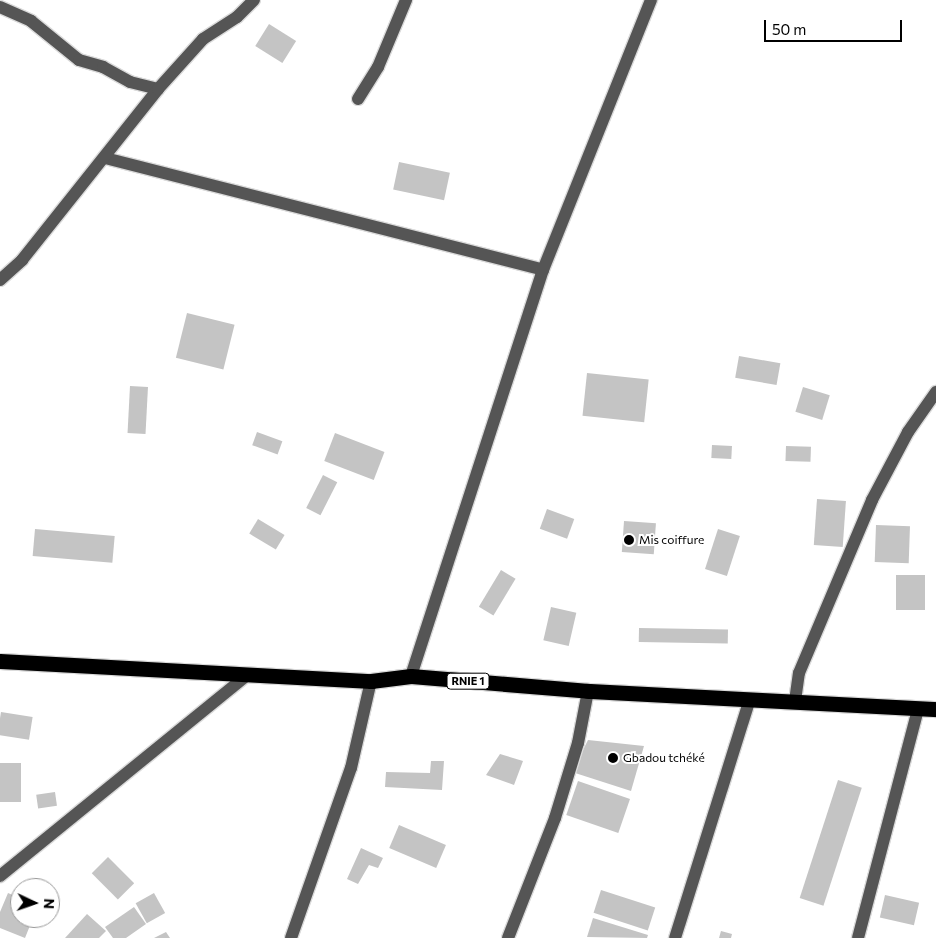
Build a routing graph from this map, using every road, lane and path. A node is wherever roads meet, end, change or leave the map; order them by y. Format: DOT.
graph roads {
  1 [pos="254,0"];
  2 [pos="406,0"];
  3 [pos="651,0"];
  4 [pos="0,7"];
  5 [pos="158,89"];
  6 [pos="358,99"];
  7 [pos="104,158"];
  8 [pos="543,270"];
  9 [pos="0,280"];
  10 [pos="936,392"];
  11 [pos="0,661"];
  12 [pos="247,676"];
  13 [pos="411,676"];
  14 [pos="371,681"];
  15 [pos="588,691"];
  16 [pos="750,698"];
  17 [pos="796,701"];
  18 [pos="918,708"];
  19 [pos="936,709"];
  20 [pos="0,876"];
  21 [pos="291,938"];
  22 [pos="508,938"];
  23 [pos="675,938"];
  24 [pos="858,938"];
  1 -- 5 [label="street"];
  2 -- 6 [label="street"];
  3 -- 8 [label="street"];
  4 -- 5 [label="street"];
  5 -- 7 [label="street"];
  7 -- 8 [label="street"];
  7 -- 9 [label="street"];
  8 -- 13 [label="street"];
  10 -- 17 [label="street"];
  11 -- 12 [label="highway, RNIE 1"];
  12 -- 14 [label="highway, RNIE 1"];
  12 -- 20 [label="street"];
  13 -- 14 [label="highway, RNIE 1"];
  13 -- 15 [label="highway, RNIE 1"];
  14 -- 21 [label="street"];
  15 -- 16 [label="highway, RNIE 1"];
  15 -- 22 [label="street"];
  16 -- 17 [label="highway, RNIE 1"];
  16 -- 23 [label="street"];
  17 -- 18 [label="highway, RNIE 1"];
  18 -- 19 [label="highway, RNIE 1"];
  18 -- 24 [label="street"];
}
